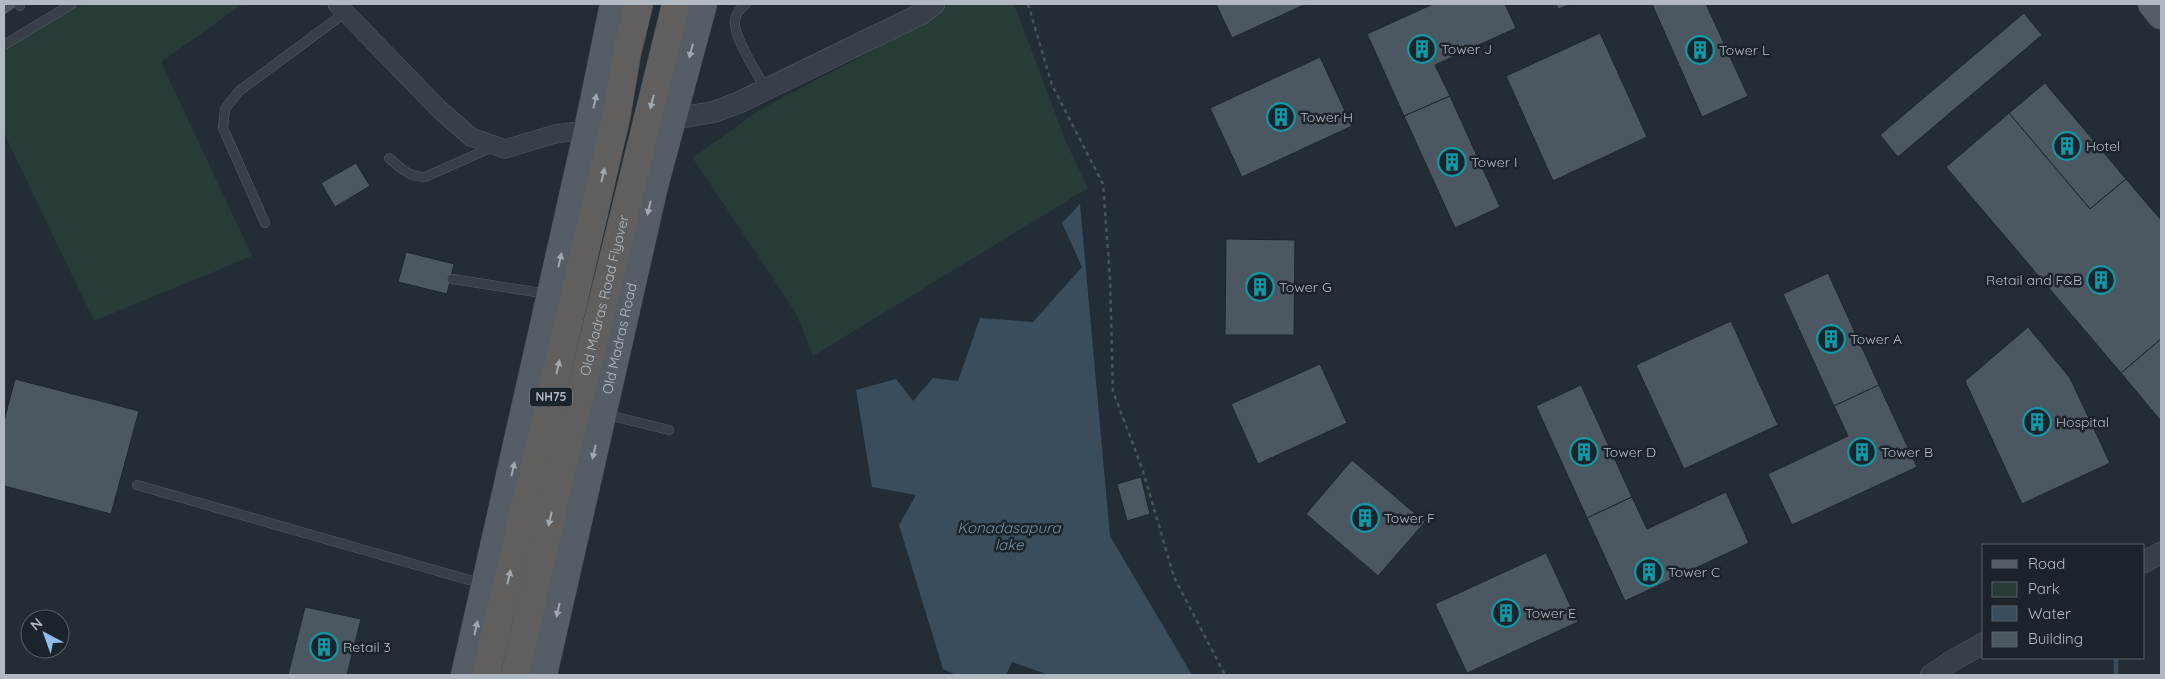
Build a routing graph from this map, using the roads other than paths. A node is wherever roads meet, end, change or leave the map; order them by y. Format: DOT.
graph roads {
  1 [pos="72,4"];
  2 [pos="614,4"];
  3 [pos="639,4"];
  4 [pos="676,4"];
  5 [pos="704,4"];
  6 [pos="746,4"];
  7 [pos="934,4"];
  8 [pos="2152,4"];
  9 [pos="342,8"];
  10 [pos="2161,15"];
  11 [pos="4,45"];
  12 [pos="766,89"];
  13 [pos="672,119"];
  14 [pos="588,130"];
  15 [pos="497,146"];
  16 [pos="389,158"];
  17 [pos="265,223"];
  18 [pos="452,279"];
  19 [pos="552,294"];
  20 [pos="603,414"];
  21 [pos="670,430"];
  22 [pos="137,485"];
  23 [pos="2161,553"];
  24 [pos="2145,561"];
  25 [pos="486,585"];
  26 [pos="1982,644"];
  27 [pos="466,675"];
  28 [pos="486,675"];
  29 [pos="515,675"];
  30 [pos="543,675"];
  31 [pos="1931,675"];
  1 -- 11 [label="lane"];
  14 -- 2 [label="main road, one-way"];
  28 -- 3 [label="highway, Old Madras Road Flyover / NH75, one-way"];
  4 -- 29 [label="highway, Old Madras Road Flyover / NH75, one-way"];
  5 -- 13 [label="main road, Old Madras Road, one-way"];
  6 -- 12 [label="lane"];
  7 -- 12 [label="street"];
  8 -- 10 [label="main road"];
  9 -- 15 [label="street"];
  9 -- 17 [label="lane"];
  12 -- 13 [label="street"];
  13 -- 20 [label="main road, Old Madras Road, one-way"];
  14 -- 15 [label="street"];
  19 -- 14 [label="main road, one-way"];
  15 -- 16 [label="lane"];
  18 -- 19 [label="lane"];
  25 -- 19 [label="main road, one-way"];
  20 -- 21 [label="lane"];
  20 -- 30 [label="main road, Old Madras Road, one-way"];
  22 -- 25 [label="lane"];
  23 -- 24 [label="street"];
  27 -- 25 [label="main road, one-way"];
  26 -- 31 [label="street"];
}
